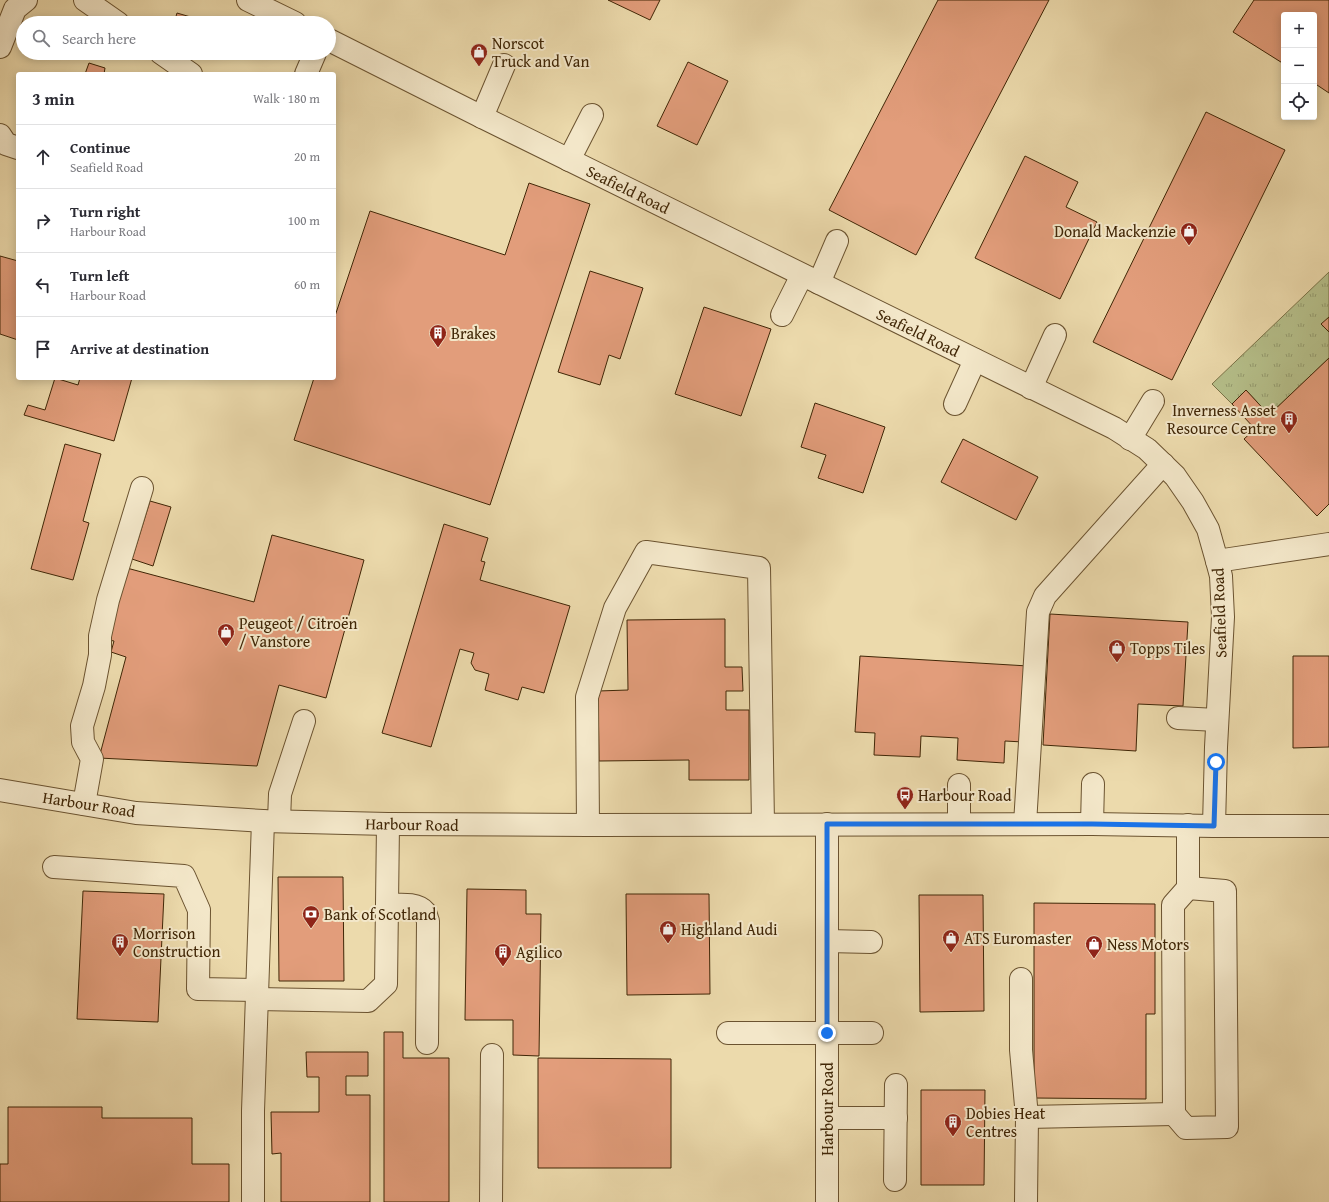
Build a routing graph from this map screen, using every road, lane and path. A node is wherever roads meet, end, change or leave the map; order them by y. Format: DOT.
graph roads {
  1 [pos="26,0"];
  2 [pos="85,0"];
  3 [pos="248,0"];
  4 [pos="108,16"];
  5 [pos="281,16"];
  6 [pos="336,44"];
  7 [pos="0,47"];
  8 [pos="171,60"];
  9 [pos="311,60"];
  10 [pos="504,65"];
  11 [pos="187,72"];
  12 [pos="307,72"];
  13 [pos="592,115"];
  14 [pos="482,117"];
  15 [pos="0,136"];
  16 [pos="16,147"];
  17 [pos="569,160"];
  18 [pos="837,241"];
  19 [pos="810,279"];
  20 [pos="782,315"];
  21 [pos="1055,335"];
  22 [pos="975,360"];
  23 [pos="1031,388"];
  24 [pos="1153,401"];
  25 [pos="955,404"];
  26 [pos="1130,439"];
  27 [pos="1162,464"];
  28 [pos="142,488"];
  29 [pos="1329,544"];
  30 [pos="1217,561"];
  31 [pos="1178,718"];
  32 [pos="1217,720"];
  33 [pos="304,721"];
  34 [pos="1093,784"];
  35 [pos="959,785"];
  36 [pos="0,790"];
  37 [pos="84,804"];
  38 [pos="271,821"];
  39 [pos="388,824"];
  40 [pos="763,824"];
  41 [pos="827,824"];
  42 [pos="959,824"];
  43 [pos="1025,824"];
  44 [pos="1092,824"];
  45 [pos="588,825"];
  46 [pos="1188,825"];
  47 [pos="1214,826"];
  48 [pos="1329,826"];
  49 [pos="54,867"];
  50 [pos="1188,888"];
  51 [pos="387,905"];
  52 [pos="827,941"];
  53 [pos="872,942"];
  54 [pos="1021,979"];
  55 [pos="257,995"];
  56 [pos="728,1033"];
  57 [pos="827,1033"];
  58 [pos="872,1033"];
  59 [pos="427,1043"];
  60 [pos="492,1055"];
  61 [pos="896,1085"];
  62 [pos="1174,1114"];
  63 [pos="1027,1117"];
  64 [pos="827,1118"];
  65 [pos="896,1118"];
  66 [pos="895,1180"];
  67 [pos="253,1202"];
  68 [pos="491,1202"];
  69 [pos="827,1202"];
  70 [pos="1026,1202"];
  1 -- 7 [label="street"];
  2 -- 4 [label="street"];
  3 -- 5 [label="street"];
  6 -- 14 [label="street, Seafield Road"];
  8 -- 11 [label="street"];
  9 -- 12 [label="street"];
  10 -- 14 [label="street"];
  13 -- 17 [label="street"];
  14 -- 17 [label="street, Seafield Road"];
  15 -- 16 [label="street"];
  17 -- 19 [label="street, Seafield Road"];
  18 -- 19 [label="street"];
  19 -- 20 [label="street"];
  19 -- 22 [label="street, Seafield Road"];
  21 -- 23 [label="street"];
  22 -- 23 [label="street, Seafield Road"];
  22 -- 25 [label="street"];
  23 -- 26 [label="street, Seafield Road"];
  24 -- 26 [label="street"];
  26 -- 27 [label="street, Seafield Road"];
  27 -- 30 [label="street, Seafield Road"];
  27 -- 43 [label="street"];
  28 -- 37 [label="street"];
  29 -- 30 [label="street"];
  30 -- 32 [label="street, Seafield Road"];
  31 -- 32 [label="street"];
  32 -- 47 [label="street, Seafield Road"];
  33 -- 38 [label="street"];
  34 -- 44 [label="street"];
  35 -- 42 [label="street"];
  36 -- 37 [label="street, Harbour Road"];
  37 -- 38 [label="street, Harbour Road"];
  38 -- 39 [label="street, Harbour Road"];
  38 -- 55 [label="street"];
  39 -- 45 [label="street, Harbour Road"];
  39 -- 51 [label="street"];
  40 -- 41 [label="street, Harbour Road"];
  40 -- 45 [label="street, Harbour Road"];
  40 -- 45 [label="street"];
  41 -- 42 [label="street, Harbour Road"];
  41 -- 52 [label="street, Harbour Road"];
  42 -- 43 [label="street, Harbour Road"];
  43 -- 44 [label="street, Harbour Road"];
  44 -- 46 [label="street, Harbour Road"];
  46 -- 47 [label="street, Harbour Road"];
  46 -- 50 [label="street"];
  47 -- 48 [label="street, Harbour Road"];
  49 -- 55 [label="street"];
  50 -- 62 [label="street"];
  50 -- 62 [label="street"];
  51 -- 55 [label="street"];
  51 -- 59 [label="street"];
  52 -- 53 [label="street"];
  52 -- 57 [label="street, Harbour Road"];
  54 -- 63 [label="street"];
  55 -- 67 [label="street"];
  56 -- 57 [label="street"];
  57 -- 58 [label="street"];
  57 -- 64 [label="street, Harbour Road"];
  60 -- 68 [label="street"];
  61 -- 65 [label="street"];
  62 -- 63 [label="street"];
  63 -- 70 [label="street"];
  64 -- 65 [label="street"];
  64 -- 69 [label="street, Harbour Road"];
  65 -- 66 [label="street"];
}
